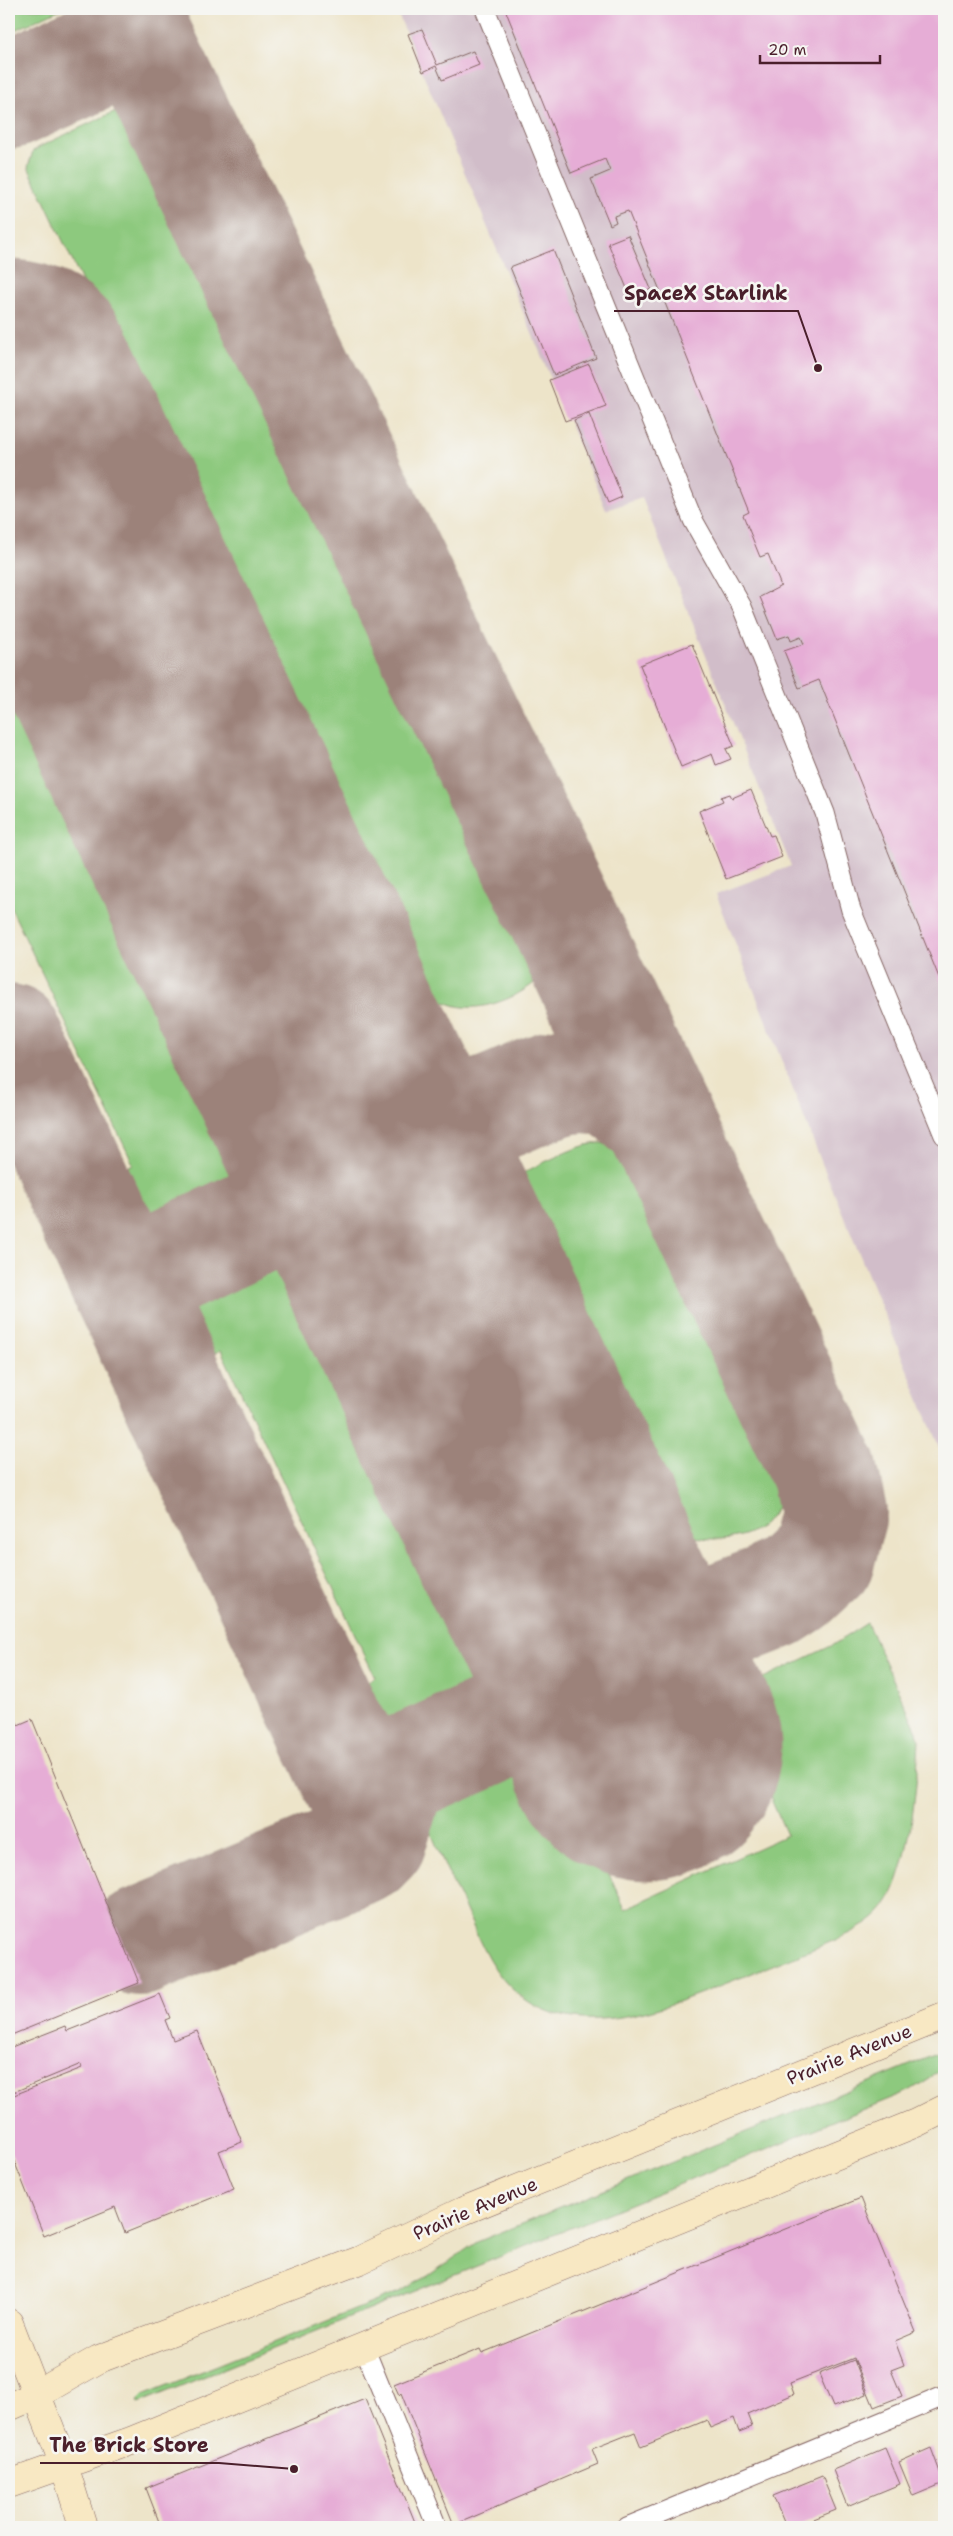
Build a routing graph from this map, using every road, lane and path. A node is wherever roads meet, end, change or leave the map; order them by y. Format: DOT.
graph roads {
  1 [pos="485,9"];
  2 [pos="944,1136"];
  3 [pos="944,2016"];
  4 [pos="944,2109"];
  5 [pos="9,2323"];
  6 [pos="364,2347"];
  7 [pos="36,2395"];
  8 [pos="944,2396"];
  9 [pos="9,2407"];
  10 [pos="64,2465"];
  11 [pos="9,2484"];
  12 [pos="83,2527"];
  13 [pos="437,2527"];
  14 [pos="627,2527"];
  1 -- 2 [label="lane"];
  3 -- 7 [label="main road, Prairie Avenue"];
  4 -- 6 [label="main road"];
  5 -- 7 [label="main road"];
  6 -- 10 [label="main road"];
  6 -- 13 [label="lane"];
  7 -- 9 [label="main road, Prairie Avenue"];
  7 -- 10 [label="main road"];
  8 -- 14 [label="lane"];
  10 -- 11 [label="main road"];
  10 -- 12 [label="main road"];
}
